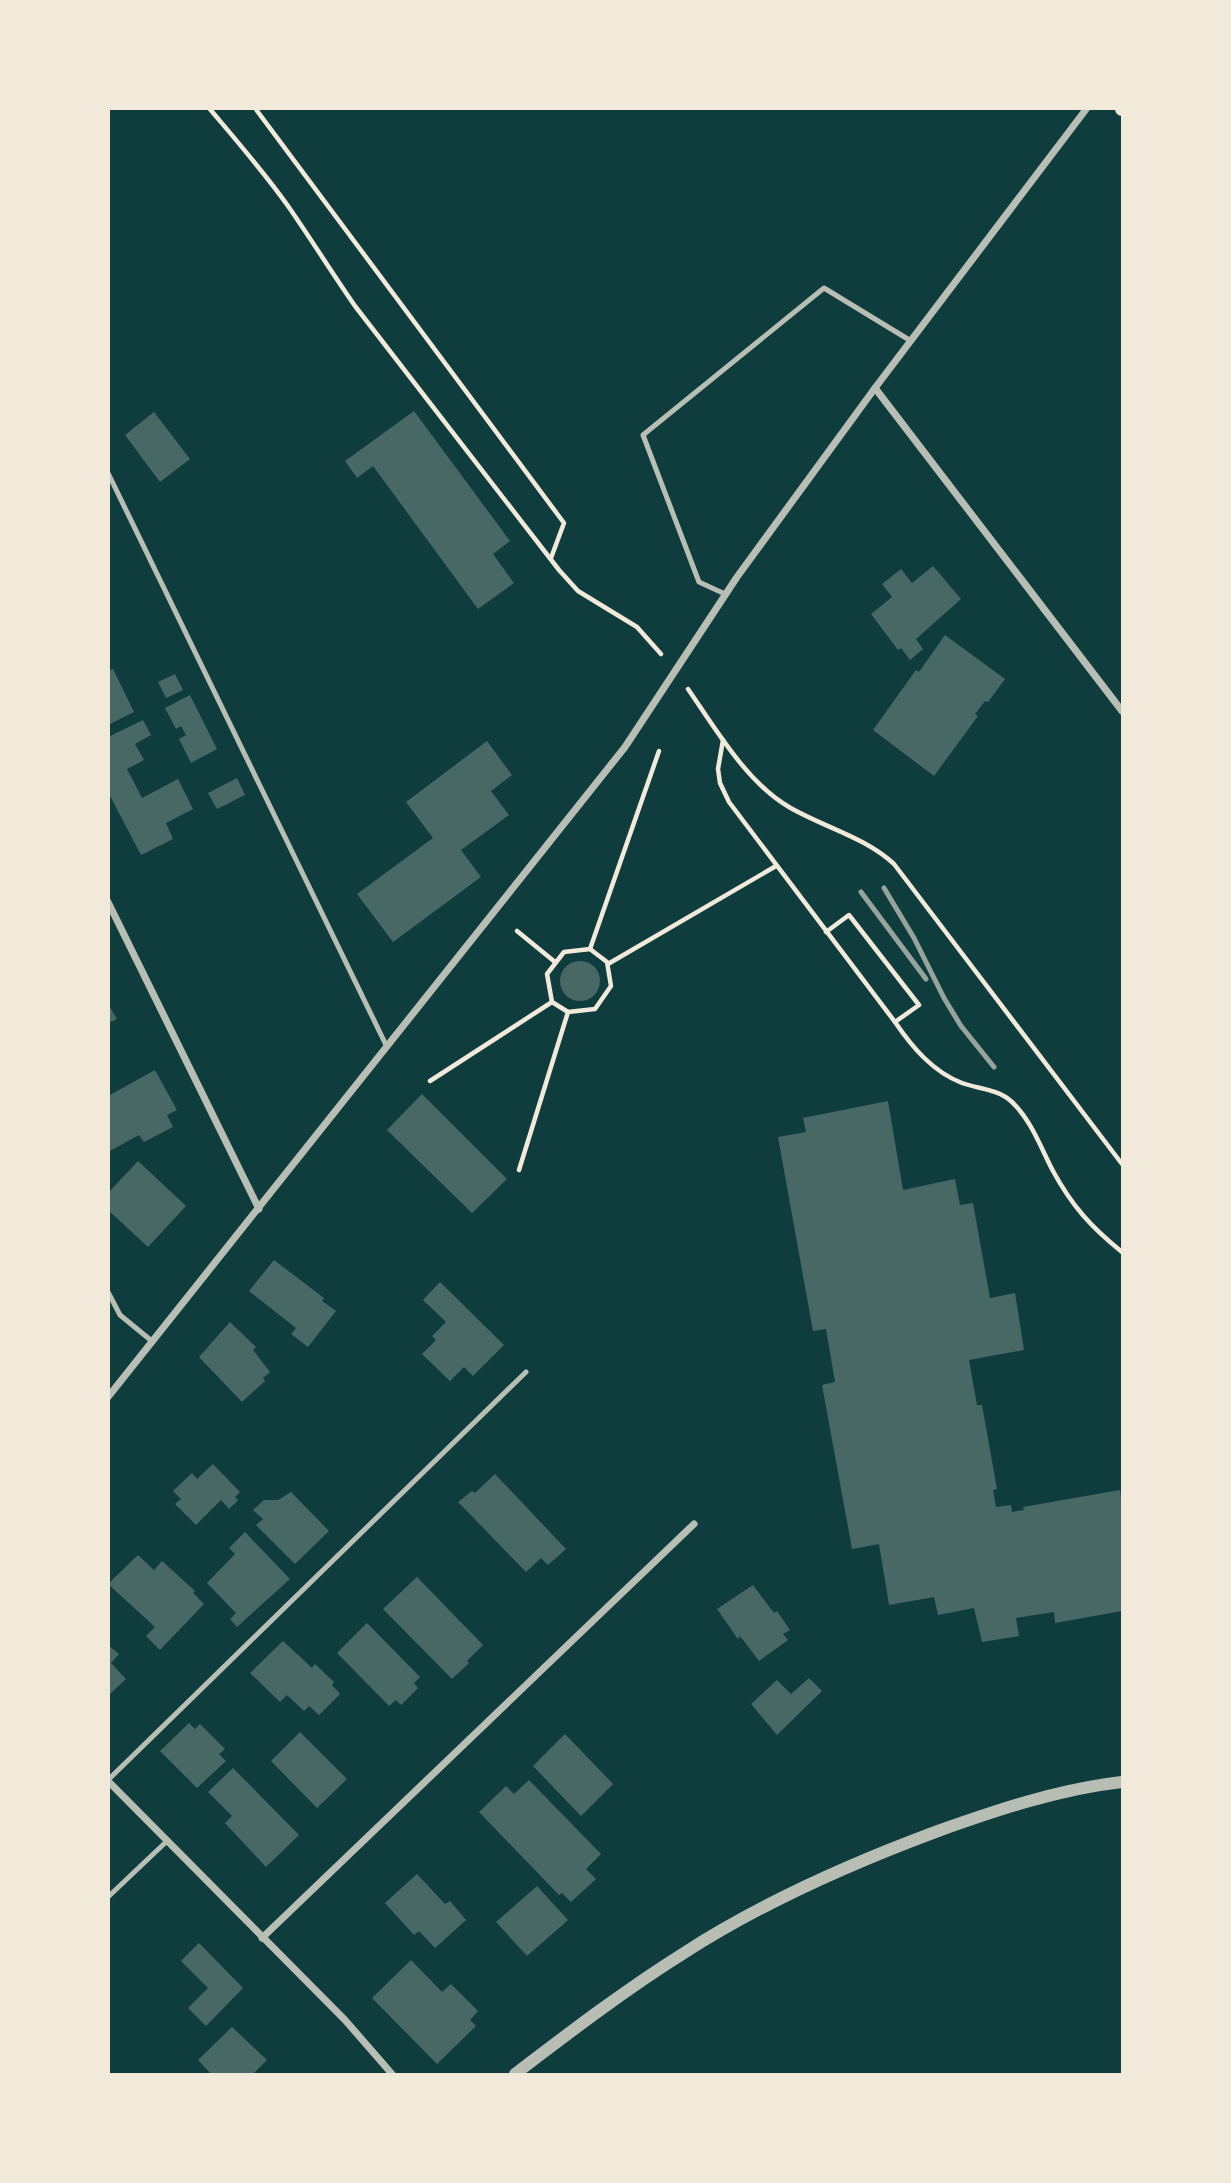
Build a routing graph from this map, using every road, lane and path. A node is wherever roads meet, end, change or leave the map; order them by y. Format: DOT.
graph roads {
  1 [pos="209,108"];
  2 [pos="255,108"];
  3 [pos="1087,108"];
  4 [pos="911,341"];
  5 [pos="875,388"];
  6 [pos="108,473"];
  7 [pos="551,558"];
  8 [pos="725,594"];
  9 [pos="676,672"];
  10 [pos="1122,711"];
  11 [pos="723,739"];
  12 [pos="659,751"];
  13 [pos="776,866"];
  14 [pos="108,902"];
  15 [pos="517,931"];
  16 [pos="826,932"];
  17 [pos="590,949"];
  18 [pos="555,962"];
  19 [pos="608,964"];
  20 [pos="552,1002"];
  21 [pos="568,1012"];
  22 [pos="895,1022"];
  23 [pos="387,1047"];
  24 [pos="430,1081"];
  25 [pos="1122,1164"];
  26 [pos="519,1170"];
  27 [pos="259,1209"];
  28 [pos="1122,1252"];
  29 [pos="108,1292"];
  30 [pos="153,1342"];
  31 [pos="526,1372"];
  32 [pos="108,1397"];
  33 [pos="694,1524"];
  34 [pos="108,1780"];
  35 [pos="1122,1782"];
  36 [pos="167,1841"];
  37 [pos="108,1897"];
  38 [pos="262,1938"];
  39 [pos="392,2074"];
  40 [pos="515,2074"];
  1 -- 7 [label="path"];
  2 -- 7 [label="path"];
  3 -- 4 [label="street"];
  4 -- 5 [label="street"];
  4 -- 8 [label="lane"];
  5 -- 8 [label="street"];
  5 -- 10 [label="street"];
  6 -- 23 [label="lane"];
  7 -- 9 [label="path"];
  8 -- 9 [label="street"];
  9 -- 11 [label="path"];
  9 -- 23 [label="street"];
  11 -- 13 [label="path"];
  11 -- 25 [label="path"];
  12 -- 17 [label="path"];
  13 -- 16 [label="path"];
  13 -- 19 [label="path"];
  14 -- 27 [label="street"];
  15 -- 18 [label="path"];
  16 -- 22 [label="path"];
  16 -- 22 [label="path"];
  17 -- 18 [label="path"];
  17 -- 19 [label="path"];
  18 -- 20 [label="path"];
  19 -- 21 [label="path"];
  20 -- 21 [label="path"];
  20 -- 24 [label="path"];
  21 -- 26 [label="path"];
  22 -- 28 [label="path"];
  23 -- 27 [label="street"];
  27 -- 30 [label="street"];
  29 -- 30 [label="lane"];
  30 -- 32 [label="street"];
  31 -- 34 [label="lane"];
  33 -- 38 [label="street"];
  34 -- 36 [label="street"];
  35 -- 40 [label="street"];
  36 -- 37 [label="lane"];
  36 -- 38 [label="street"];
  38 -- 39 [label="street"];
}
